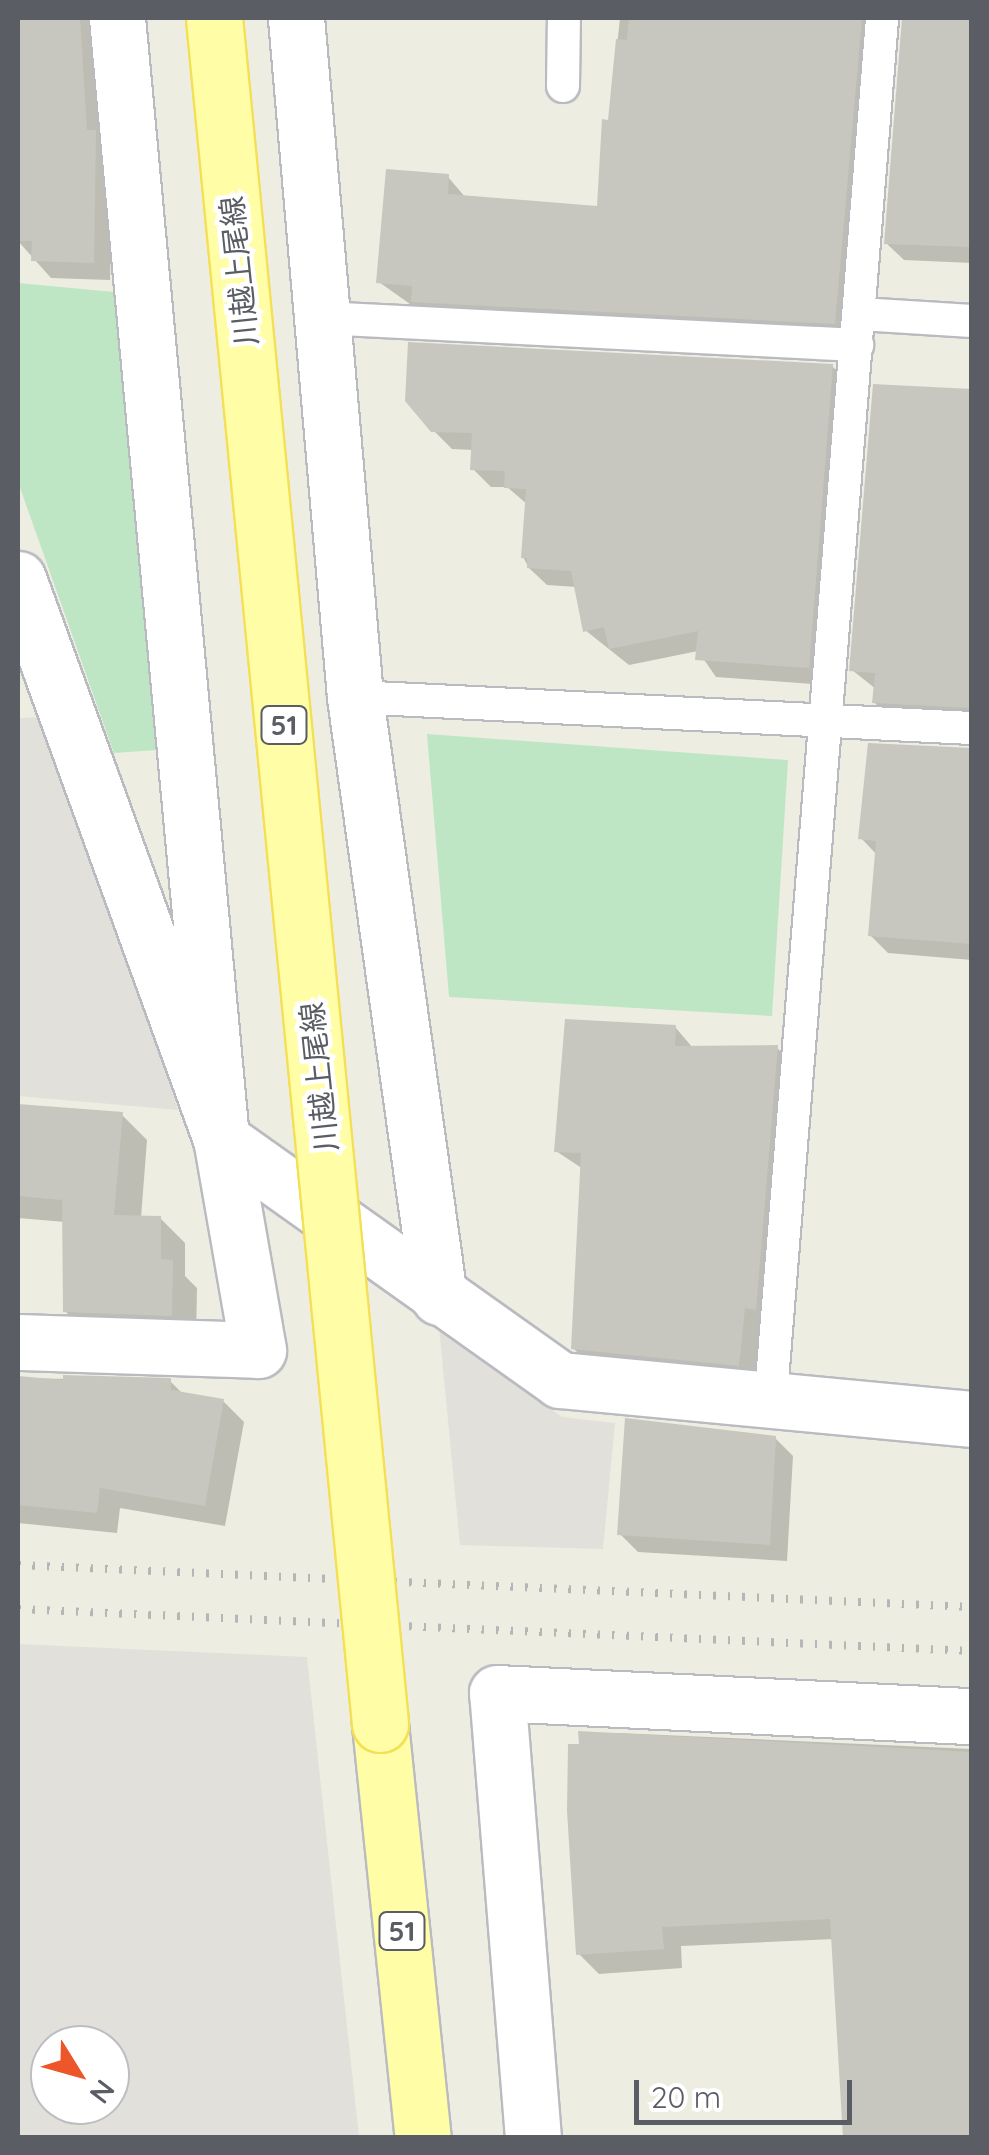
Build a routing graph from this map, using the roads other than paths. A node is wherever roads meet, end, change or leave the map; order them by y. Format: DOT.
graph roads {
  1 [pos="117,18"];
  2 [pos="214,18"];
  3 [pos="296,18"];
  4 [pos="564,18"];
  5 [pos="882,18"];
  6 [pos="562,86"];
  7 [pos="322,318"];
  8 [pos="972,321"];
  9 [pos="859,329"];
  10 [pos="18,580"];
  11 [pos="38,696"];
  12 [pos="355,697"];
  13 [pos="828,722"];
  14 [pos="972,728"];
  15 [pos="222,1139"];
  16 [pos="439,1297"];
  17 [pos="18,1342"];
  18 [pos="770,1404"];
  19 [pos="972,1419"];
  20 [pos="972,1716"];
  21 [pos="423,2138"];
  22 [pos="532,2138"];
  1 -- 15 [label="street"];
  2 -- 21 [label="main road, 川越上尾線 / 51, bridge"];
  3 -- 7 [label="street"];
  4 -- 6 [label="lane"];
  5 -- 9 [label="lane"];
  7 -- 9 [label="lane"];
  7 -- 12 [label="street"];
  8 -- 9 [label="lane"];
  9 -- 13 [label="lane"];
  10 -- 11 [label="street"];
  11 -- 15 [label="street"];
  12 -- 13 [label="lane"];
  12 -- 16 [label="street"];
  13 -- 14 [label="lane"];
  13 -- 18 [label="lane"];
  15 -- 16 [label="street"];
  15 -- 17 [label="street"];
  16 -- 18 [label="street"];
  18 -- 19 [label="street"];
  20 -- 22 [label="street"];
}
